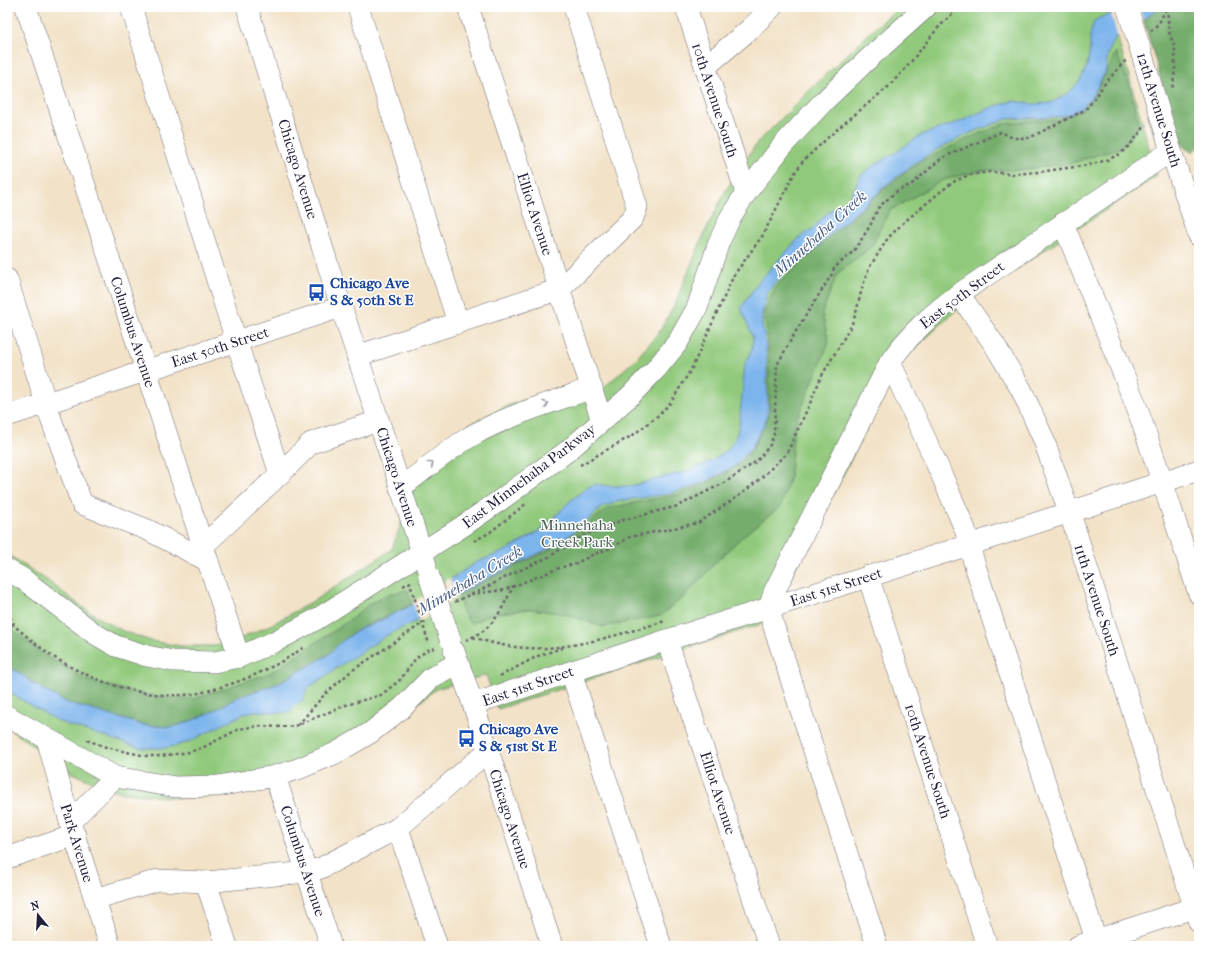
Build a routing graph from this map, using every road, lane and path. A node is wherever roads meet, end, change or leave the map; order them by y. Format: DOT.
graph roads {
  1 [pos="26,7"];
  2 [pos="131,7"];
  3 [pos="248,7"];
  4 [pos="358,7"];
  5 [pos="468,7"];
  6 [pos="574,7"];
  7 [pos="686,7"];
  8 [pos="772,7"];
  9 [pos="1127,7"];
  10 [pos="1167,7"];
  11 [pos="915,11"];
  12 [pos="1138,47"];
  13 [pos="705,67"];
  14 [pos="1172,90"];
  15 [pos="1158,109"];
  16 [pos="1171,151"];
  17 [pos="746,193"];
  18 [pos="1063,223"];
  19 [pos="1199,236"];
  20 [pos="7,279"];
  21 [pos="560,289"];
  22 [pos="959,294"];
  23 [pos="341,307"];
  24 [pos="458,323"];
  25 [pos="237,342"];
  26 [pos="357,356"];
  27 [pos="890,362"];
  28 [pos="146,371"];
  29 [pos="592,388"];
  30 [pos="46,403"];
  31 [pos="7,416"];
  32 [pos="378,421"];
  33 [pos="602,421"];
  34 [pos="1199,470"];
  35 [pos="280,474"];
  36 [pos="1162,481"];
  37 [pos="400,488"];
  38 [pos="1069,512"];
  39 [pos="969,545"];
  40 [pos="421,552"];
  41 [pos="205,554"];
  42 [pos="7,570"];
  43 [pos="868,576"];
  44 [pos="410,585"];
  45 [pos="513,586"];
  46 [pos="475,594"];
  47 [pos="1199,594"];
  48 [pos="454,602"];
  49 [pos="769,608"];
  50 [pos="7,612"];
  51 [pos="429,618"];
  52 [pos="671,619"];
  53 [pos="16,626"];
  54 [pos="473,637"];
  55 [pos="667,640"];
  56 [pos="451,643"];
  57 [pos="569,646"];
  58 [pos="431,648"];
  59 [pos="239,657"];
  60 [pos="457,663"];
  61 [pos="571,672"];
  62 [pos="498,677"];
  63 [pos="473,704"];
  64 [pos="7,716"];
  65 [pos="298,725"];
  66 [pos="47,739"];
  67 [pos="86,740"];
  68 [pos="488,750"];
  69 [pos="275,776"];
  70 [pos="115,777"];
  71 [pos="398,828"];
  72 [pos="73,829"];
  73 [pos="7,858"];
  74 [pos="307,872"];
  75 [pos="206,882"];
  76 [pos="95,899"];
  77 [pos="1197,912"];
  78 [pos="1091,944"];
  79 [pos="110,946"];
  80 [pos="227,946"];
  81 [pos="331,946"];
  82 [pos="437,946"];
  83 [pos="552,946"];
  84 [pos="661,946"];
  85 [pos="769,946"];
  86 [pos="877,946"];
  87 [pos="987,946"];
  1 -- 28 [label="street, Columbus Avenue"];
  2 -- 25 [label="street"];
  3 -- 23 [label="street, Chicago Avenue"];
  4 -- 24 [label="street"];
  5 -- 21 [label="street, Elliot Avenue"];
  6 -- 21 [label="street"];
  7 -- 13 [label="street, 10th Avenue South"];
  8 -- 13 [label="street"];
  9 -- 12 [label="street, 12th Avenue South, bridge"];
  10 -- 12 [label="path"];
  10 -- 14 [label="path"];
  11 -- 17 [label="street, East Minnehaha Parkway"];
  12 -- 15 [label="street, 12th Avenue South"];
  12 -- 46 [label="path"];
  13 -- 17 [label="street, 10th Avenue South"];
  15 -- 16 [label="street, 12th Avenue South"];
  15 -- 45 [label="path"];
  16 -- 18 [label="street, East 50th Street"];
  16 -- 19 [label="street, 12th Avenue South"];
  17 -- 33 [label="street, East Minnehaha Parkway"];
  18 -- 22 [label="street, East 50th Street"];
  18 -- 36 [label="street"];
  20 -- 30 [label="street"];
  21 -- 24 [label="street"];
  21 -- 29 [label="street, Elliot Avenue"];
  22 -- 27 [label="street, East 50th Street"];
  22 -- 38 [label="street, 11th Avenue South"];
  23 -- 25 [label="street, East 50th Street"];
  23 -- 26 [label="street, Chicago Avenue"];
  24 -- 26 [label="street"];
  25 -- 28 [label="street, East 50th Street"];
  25 -- 35 [label="street"];
  26 -- 32 [label="street, Chicago Avenue"];
  27 -- 39 [label="street"];
  27 -- 49 [label="street, East 50th Street"];
  28 -- 30 [label="street, East 50th Street"];
  28 -- 41 [label="street, Columbus Avenue"];
  29 -- 33 [label="street, Elliot Avenue"];
  37 -- 29 [label="street, one-way"];
  30 -- 31 [label="street, East 50th Street"];
  30 -- 41 [label="street"];
  32 -- 35 [label="street"];
  32 -- 37 [label="street, Chicago Avenue"];
  33 -- 40 [label="street, East Minnehaha Parkway"];
  34 -- 36 [label="street, East 51st Street"];
  35 -- 41 [label="street"];
  36 -- 38 [label="street, East 51st Street"];
  36 -- 47 [label="street"];
  37 -- 40 [label="street, Chicago Avenue"];
  38 -- 39 [label="street, East 51st Street"];
  38 -- 77 [label="street, 11th Avenue South"];
  39 -- 43 [label="street, East 51st Street"];
  39 -- 78 [label="street"];
  40 -- 56 [label="street, Chicago Avenue, bridge"];
  40 -- 59 [label="street, East Minnehaha Parkway"];
  41 -- 59 [label="street, Columbus Avenue"];
  42 -- 59 [label="street, East Minnehaha Parkway"];
  43 -- 49 [label="street, East 51st Street"];
  43 -- 87 [label="street, 10th Avenue South"];
  44 -- 58 [label="path, bridge"];
  45 -- 46 [label="path"];
  45 -- 54 [label="path"];
  46 -- 48 [label="path"];
  49 -- 55 [label="street, East 51st Street"];
  49 -- 86 [label="street"];
  50 -- 53 [label="path"];
  51 -- 65 [label="path"];
  52 -- 57 [label="path"];
  54 -- 56 [label="path"];
  54 -- 57 [label="path"];
  55 -- 61 [label="street, East 51st Street"];
  55 -- 85 [label="street, Elliot Avenue"];
  56 -- 58 [label="path"];
  56 -- 60 [label="street, Chicago Avenue"];
  57 -- 62 [label="path"];
  58 -- 65 [label="path"];
  60 -- 63 [label="street, Chicago Avenue"];
  60 -- 69 [label="street"];
  61 -- 63 [label="street, East 51st Street"];
  61 -- 84 [label="street"];
  63 -- 68 [label="street, Chicago Avenue"];
  64 -- 66 [label="street"];
  65 -- 67 [label="path"];
  66 -- 70 [label="street"];
  66 -- 72 [label="street, Park Avenue"];
  68 -- 71 [label="street"];
  68 -- 83 [label="street, Chicago Avenue"];
  69 -- 70 [label="street"];
  69 -- 74 [label="street, Columbus Avenue"];
  70 -- 72 [label="street"];
  71 -- 74 [label="street"];
  71 -- 82 [label="street"];
  72 -- 73 [label="street"];
  72 -- 76 [label="street, Park Avenue"];
  74 -- 75 [label="street"];
  74 -- 81 [label="street, Columbus Avenue"];
  75 -- 76 [label="street"];
  75 -- 80 [label="street"];
  76 -- 79 [label="street, Park Avenue"];
  77 -- 78 [label="street"];
}
